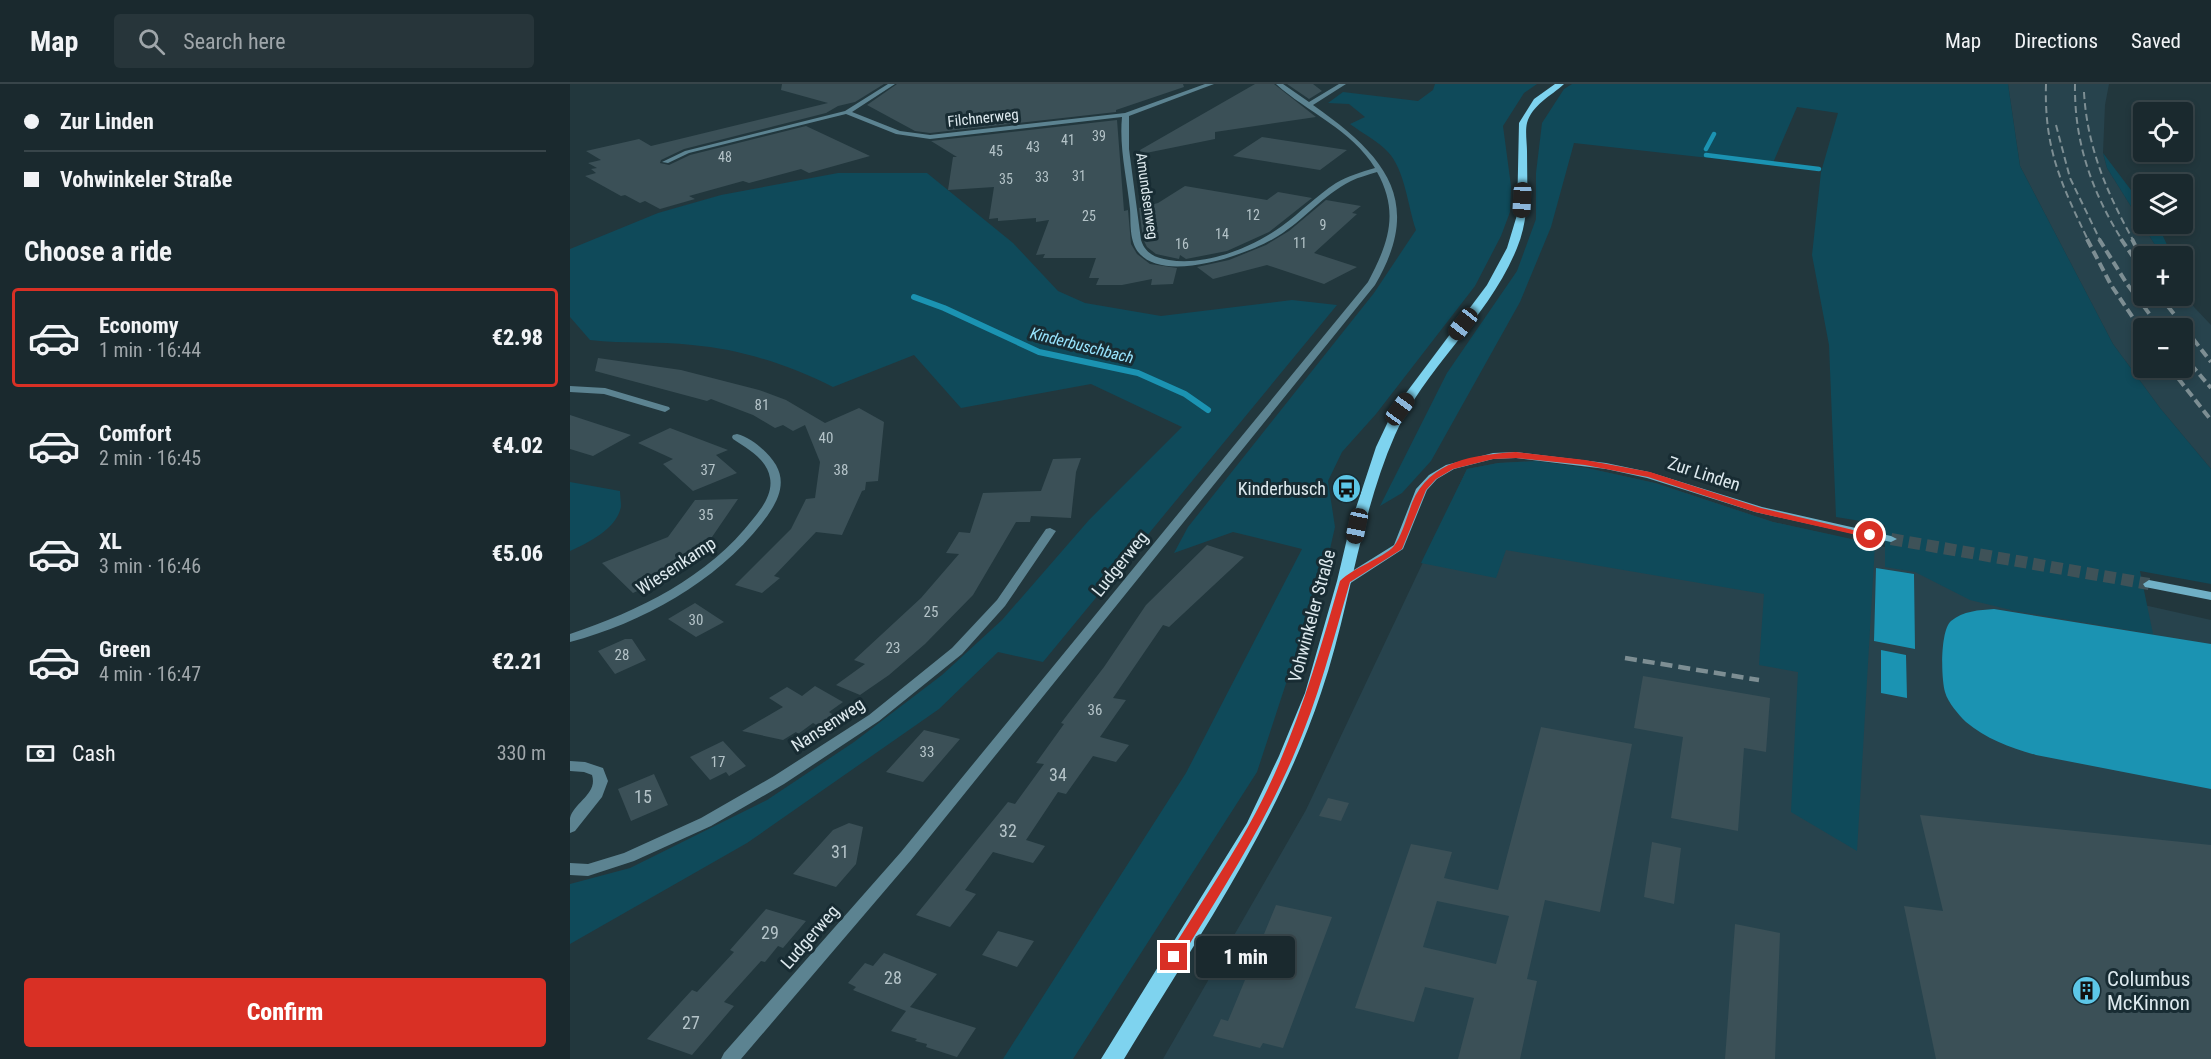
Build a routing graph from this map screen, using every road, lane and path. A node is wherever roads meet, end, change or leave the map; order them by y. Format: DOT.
graph roads {
  1 [pos="892,84"];
  2 [pos="1211,84"];
  3 [pos="1279,84"];
  4 [pos="1343,84"];
  5 [pos="1560,84"];
  6 [pos="1309,105"];
  7 [pos="847,112"];
  8 [pos="1126,115"];
  9 [pos="666,162"];
  10 [pos="1380,169"];
  11 [pos="570,389"];
  12 [pos="664,409"];
  13 [pos="737,437"];
  14 [pos="1050,531"];
  15 [pos="1891,539"];
  16 [pos="1345,581"];
  17 [pos="2149,584"];
  18 [pos="2211,596"];
  19 [pos="570,638"];
  20 [pos="570,766"];
  21 [pos="570,827"];
  22 [pos="570,869"];
  23 [pos="730,1059"];
  24 [pos="1112,1059"];
  1 -- 7 [label="street"];
  2 -- 8 [label="street"];
  3 -- 6 [label="street, Ludgerweg"];
  4 -- 6 [label="street"];
  5 -- 16 [label="main road, Vohwinkeler Straße"];
  6 -- 10 [label="street, Ludgerweg"];
  7 -- 8 [label="street, Filchnerweg"];
  7 -- 9 [label="street"];
  8 -- 10 [label="street, Amundsenweg"];
  10 -- 23 [label="street, Ludgerweg"];
  11 -- 12 [label="street"];
  13 -- 19 [label="street, Wiesenkamp"];
  14 -- 22 [label="street, Nansenweg"];
  15 -- 16 [label="street, Zur Linden"];
  16 -- 24 [label="main road, Vohwinkeler Straße"];
  17 -- 18 [label="street"];
  20 -- 21 [label="street"];
}
